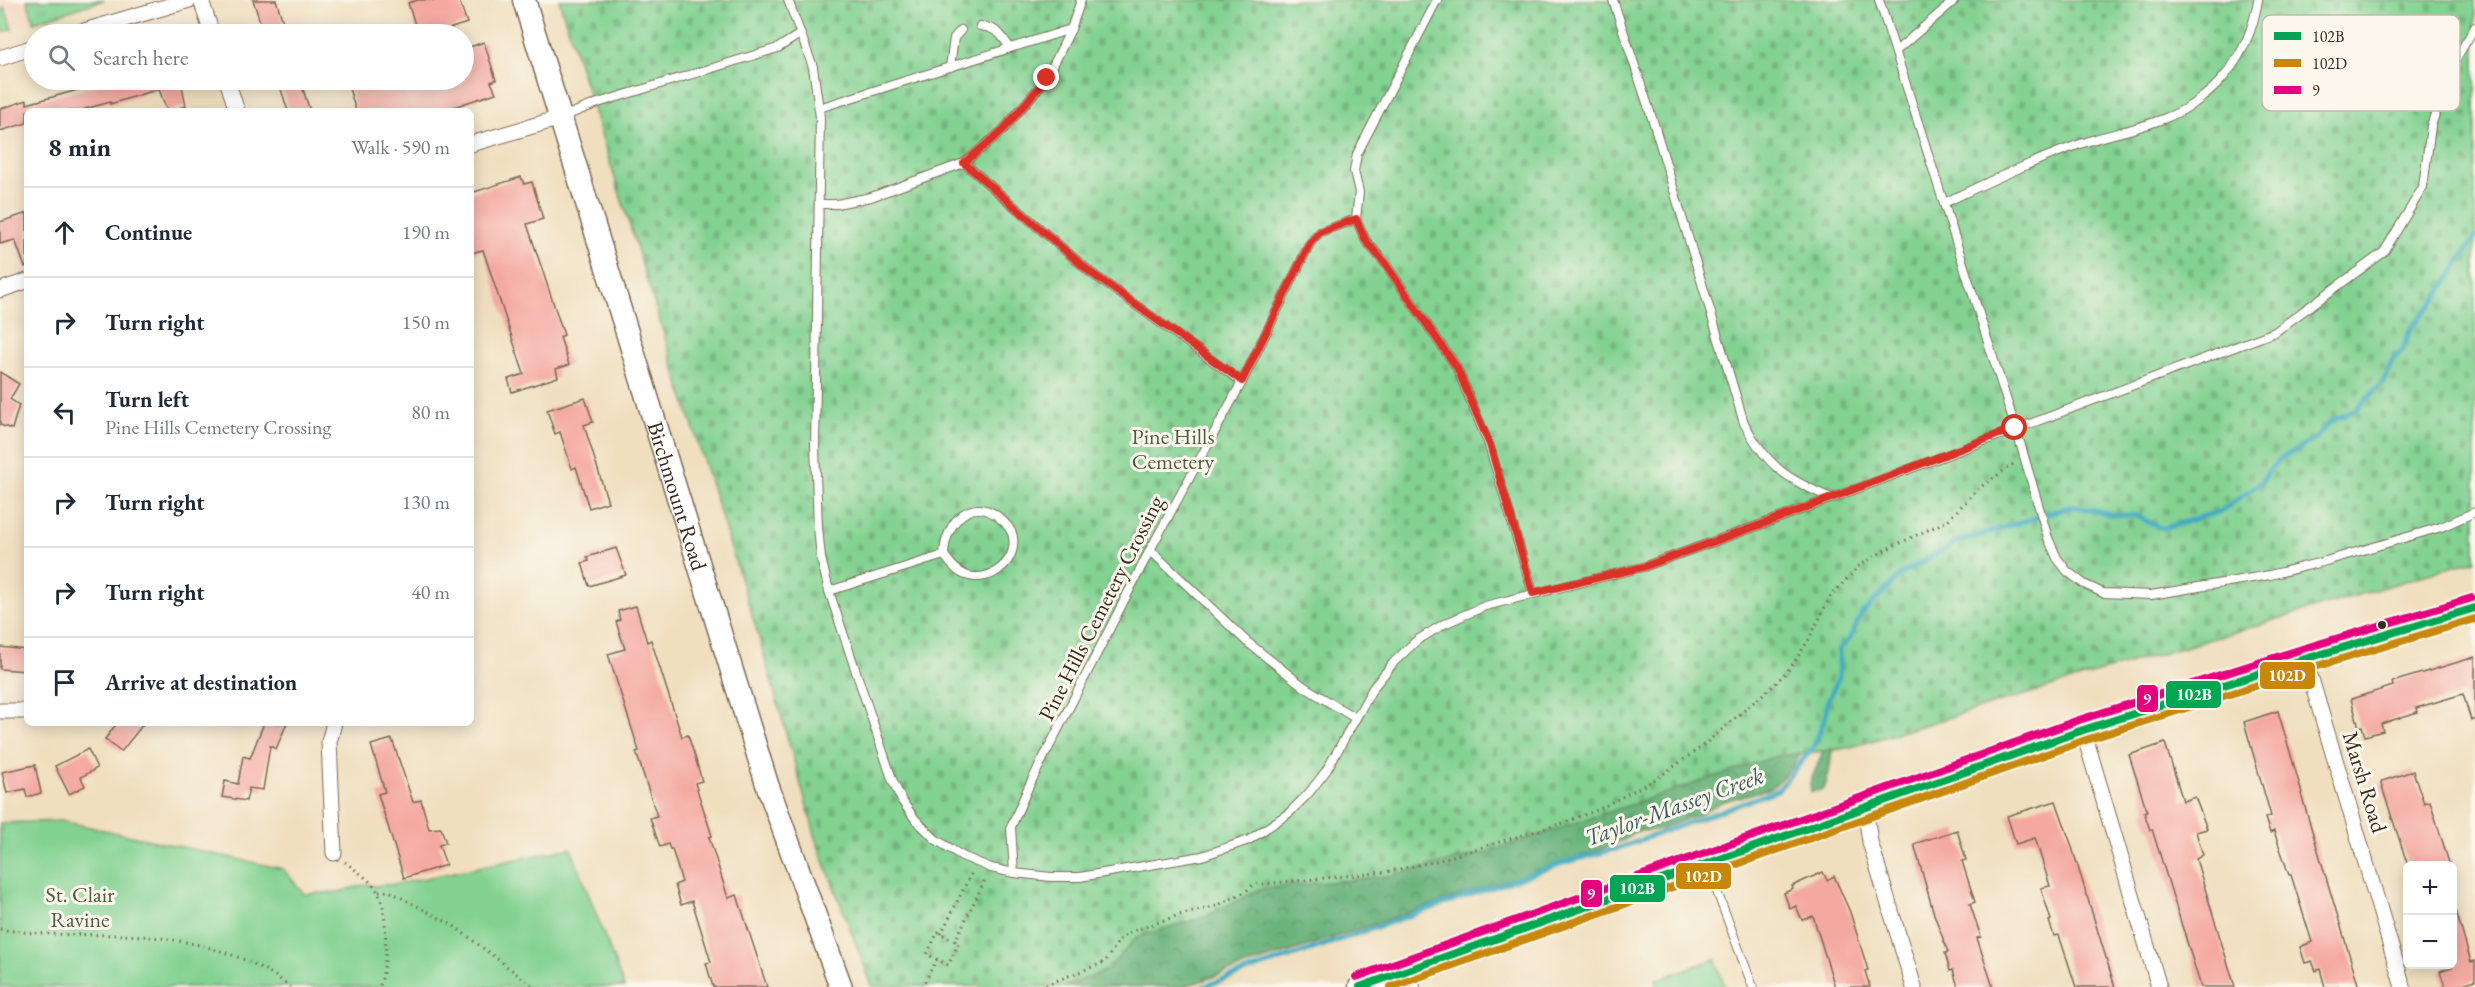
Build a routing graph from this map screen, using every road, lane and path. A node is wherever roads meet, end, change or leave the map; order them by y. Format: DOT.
graph roads {
  1 [pos="189,0"];
  2 [pos="201,0"];
  3 [pos="524,0"];
  4 [pos="788,0"];
  5 [pos="1081,0"];
  6 [pos="1437,0"];
  7 [pos="1613,0"];
  8 [pos="1879,0"];
  9 [pos="1955,0"];
  10 [pos="2258,0"];
  11 [pos="108,24"];
  12 [pos="209,24"];
  13 [pos="980,26"];
  14 [pos="2475,27"];
  15 [pos="1071,29"];
  16 [pos="961,30"];
  17 [pos="800,33"];
  18 [pos="1010,48"];
  19 [pos="24,50"];
  20 [pos="1896,51"];
  21 [pos="2460,52"];
  22 [pos="0,58"];
  23 [pos="950,67"];
  24 [pos="230,90"];
  25 [pos="236,108"];
  26 [pos="819,108"];
  27 [pos="2436,111"];
  28 [pos="560,118"];
  29 [pos="474,143"];
  30 [pos="964,163"];
  31 [pos="1944,203"];
  32 [pos="820,204"];
  33 [pos="1356,219"];
  34 [pos="24,282"];
  35 [pos="0,290"];
  36 [pos="1242,381"];
  37 [pos="2015,428"];
  38 [pos="2025,459"];
  39 [pos="1831,498"];
  40 [pos="2475,512"];
  41 [pos="1150,550"];
  42 [pos="944,555"];
  43 [pos="829,591"];
  44 [pos="1533,593"];
  45 [pos="2475,608"];
  46 [pos="2305,658"];
  47 [pos="0,711"];
  48 [pos="24,711"];
  49 [pos="1355,718"];
  50 [pos="333,726"];
  51 [pos="2083,730"];
  52 [pos="1865,807"];
  53 [pos="334,853"];
  54 [pos="976,862"];
  55 [pos="1706,864"];
  56 [pos="991,868"];
  57 [pos="1014,873"];
  58 [pos="379,892"];
  59 [pos="0,929"];
  60 [pos="941,934"];
  61 [pos="956,941"];
  62 [pos="937,959"];
  63 [pos="1413,978"];
  64 [pos="290,987"];
  65 [pos="379,987"];
  66 [pos="534,987"];
  67 [pos="841,987"];
  68 [pos="922,987"];
  69 [pos="1040,987"];
  70 [pos="1360,987"];
  71 [pos="1753,987"];
  72 [pos="1914,987"];
  73 [pos="2159,987"];
  74 [pos="2403,987"];
  1 -- 11 [label="street"];
  2 -- 12 [label="street"];
  3 -- 28 [label="main road, Birchmount Road"];
  4 -- 17 [label="lane"];
  5 -- 15 [label="lane"];
  6 -- 33 [label="lane"];
  7 -- 39 [label="lane"];
  8 -- 20 [label="lane"];
  9 -- 20 [label="lane"];
  10 -- 31 [label="lane"];
  13 -- 18 [label="lane"];
  14 -- 21 [label="lane"];
  15 -- 18 [label="lane"];
  15 -- 30 [label="lane"];
  16 -- 23 [label="lane"];
  17 -- 26 [label="lane"];
  17 -- 28 [label="lane"];
  18 -- 23 [label="lane"];
  19 -- 22 [label="street"];
  20 -- 31 [label="lane"];
  23 -- 26 [label="lane"];
  24 -- 25 [label="street"];
  26 -- 32 [label="lane"];
  27 -- 37 [label="lane"];
  28 -- 29 [label="street"];
  28 -- 67 [label="main road, Birchmount Road"];
  30 -- 32 [label="lane"];
  30 -- 36 [label="lane"];
  31 -- 37 [label="lane"];
  32 -- 43 [label="lane"];
  33 -- 36 [label="lane, Pine Hills Cemetery Crossing"];
  33 -- 44 [label="lane"];
  34 -- 35 [label="street"];
  36 -- 41 [label="lane, Pine Hills Cemetery Crossing"];
  37 -- 38 [label="lane"];
  37 -- 39 [label="lane"];
  38 -- 40 [label="lane"];
  38 -- 69 [label="path"];
  39 -- 44 [label="lane"];
  41 -- 49 [label="lane"];
  41 -- 57 [label="lane, Pine Hills Cemetery Crossing"];
  42 -- 42 [label="lane"];
  42 -- 43 [label="lane"];
  43 -- 54 [label="lane"];
  44 -- 49 [label="lane"];
  45 -- 46 [label="main road"];
  46 -- 51 [label="main road"];
  46 -- 74 [label="street, Marsh Road"];
  47 -- 48 [label="street"];
  49 -- 57 [label="lane"];
  50 -- 53 [label="street"];
  51 -- 52 [label="main road"];
  51 -- 73 [label="street"];
  52 -- 55 [label="main road"];
  52 -- 72 [label="street"];
  53 -- 58 [label="path"];
  54 -- 56 [label="lane"];
  54 -- 60 [label="path"];
  55 -- 63 [label="main road"];
  55 -- 71 [label="lane"];
  56 -- 57 [label="lane"];
  56 -- 61 [label="path"];
  58 -- 65 [label="path"];
  58 -- 66 [label="path"];
  59 -- 64 [label="path"];
  60 -- 61 [label="path"];
  60 -- 62 [label="path"];
  61 -- 62 [label="path"];
  62 -- 68 [label="path"];
  63 -- 70 [label="main road"];
}
